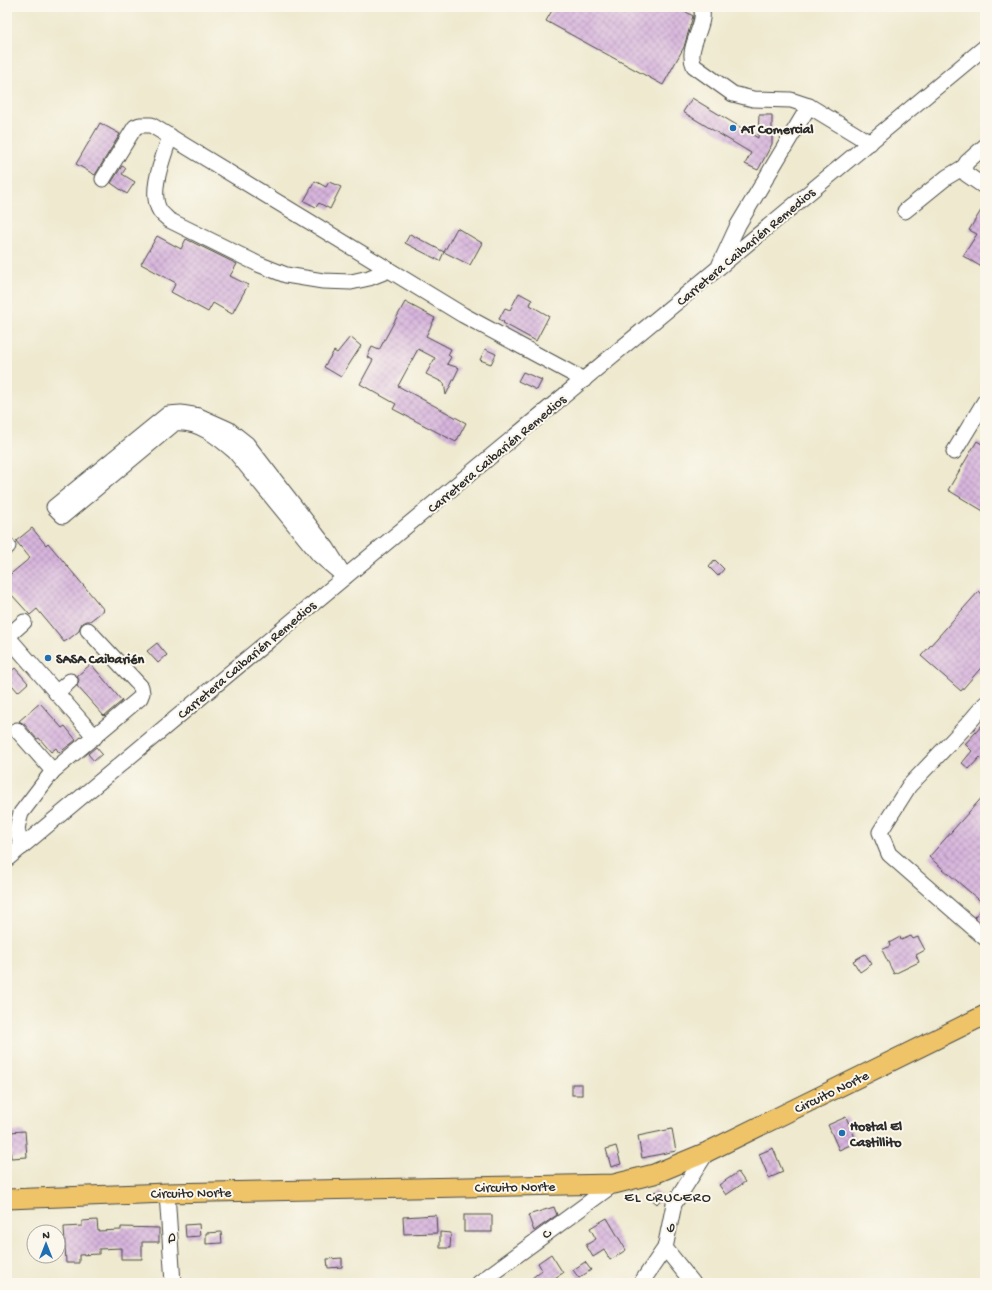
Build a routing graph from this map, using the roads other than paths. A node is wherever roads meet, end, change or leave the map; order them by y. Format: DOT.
graph roads {
  1 [pos="701,7"];
  2 [pos="985,47"];
  3 [pos="809,106"];
  4 [pos="170,136"];
  5 [pos="870,143"];
  6 [pos="985,146"];
  7 [pos="964,167"];
  8 [pos="103,179"];
  9 [pos="985,187"];
  10 [pos="905,211"];
  11 [pos="717,269"];
  12 [pos="389,270"];
  13 [pos="584,380"];
  14 [pos="985,401"];
  15 [pos="954,452"];
  16 [pos="345,577"];
  17 [pos="24,622"];
  18 [pos="88,630"];
  19 [pos="7,636"];
  20 [pos="70,680"];
  21 [pos="56,693"];
  22 [pos="985,704"];
  23 [pos="17,730"];
  24 [pos="95,737"];
  25 [pos="53,771"];
  26 [pos="22,847"];
  27 [pos="7,859"];
  28 [pos="985,938"];
  29 [pos="985,1015"];
  30 [pos="707,1152"];
  31 [pos="614,1184"];
  32 [pos="167,1193"];
  33 [pos="7,1199"];
  34 [pos="665,1248"];
  35 [pos="173,1283"];
  36 [pos="479,1283"];
  37 [pos="641,1283"];
  38 [pos="693,1283"];
  1 -- 3 [label="street"];
  2 -- 5 [label="street, Carretera Caibarién Remedios"];
  3 -- 5 [label="street"];
  3 -- 11 [label="street"];
  4 -- 8 [label="street"];
  4 -- 12 [label="street"];
  4 -- 12 [label="street"];
  5 -- 11 [label="street, Carretera Caibarién Remedios"];
  6 -- 7 [label="street"];
  7 -- 9 [label="street"];
  7 -- 10 [label="street"];
  11 -- 13 [label="street, Carretera Caibarién Remedios"];
  12 -- 13 [label="street"];
  13 -- 16 [label="street, Carretera Caibarién Remedios"];
  14 -- 15 [label="street"];
  16 -- 16 [label="street"];
  16 -- 26 [label="street, Carretera Caibarién Remedios"];
  17 -- 19 [label="street"];
  18 -- 24 [label="street"];
  19 -- 21 [label="street"];
  20 -- 21 [label="street"];
  21 -- 24 [label="street"];
  22 -- 28 [label="street"];
  23 -- 25 [label="street"];
  24 -- 25 [label="street"];
  25 -- 26 [label="street"];
  26 -- 27 [label="street, Carretera Caibarién Remedios"];
  29 -- 30 [label="main road, Circuito Norte"];
  30 -- 31 [label="main road, Circuito Norte"];
  30 -- 34 [label="street, G"];
  31 -- 32 [label="main road, Circuito Norte"];
  31 -- 36 [label="street, C"];
  32 -- 33 [label="main road, Circuito Norte"];
  32 -- 35 [label="street, D"];
  34 -- 37 [label="street, G"];
  34 -- 38 [label="street"];
}
